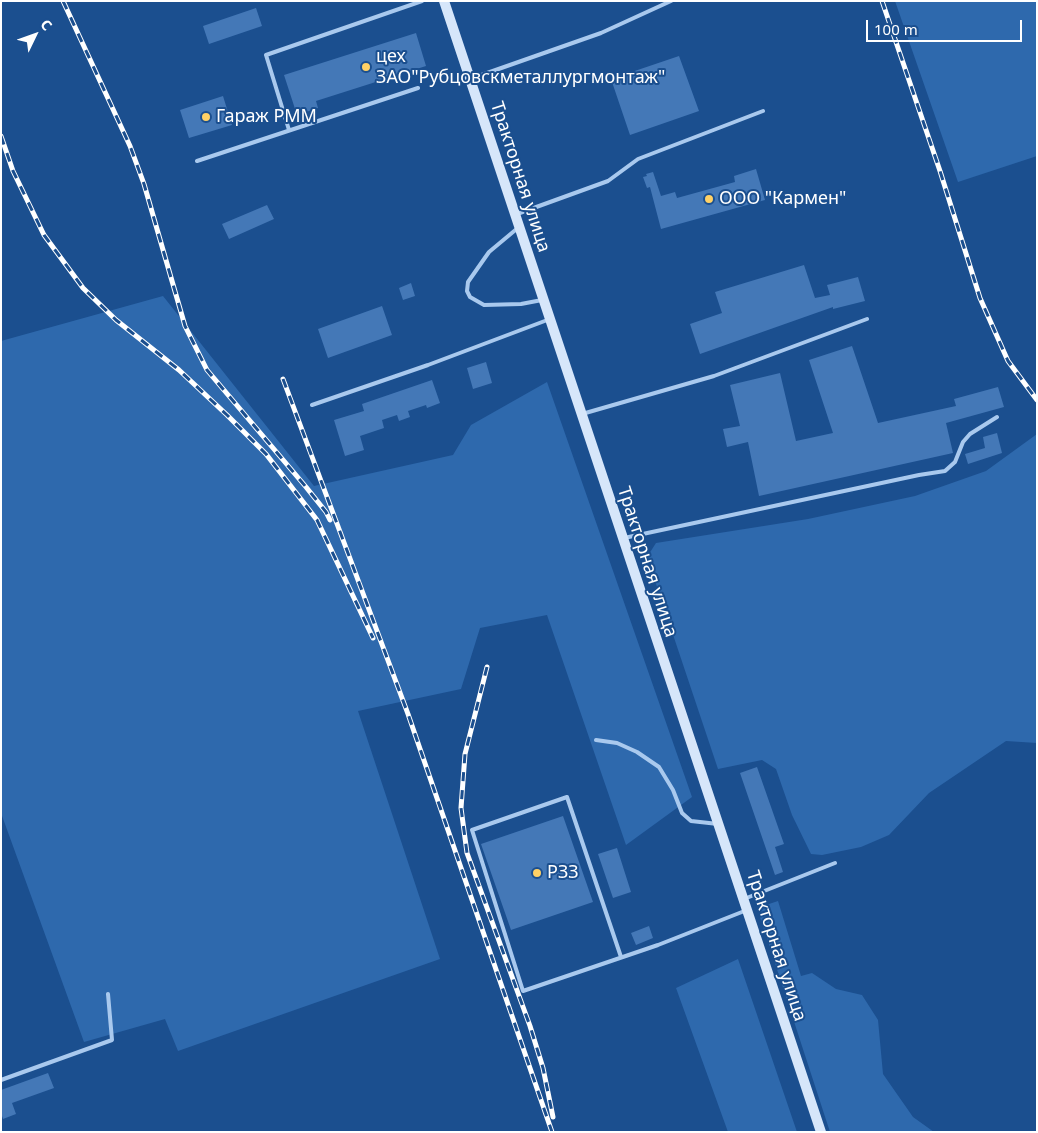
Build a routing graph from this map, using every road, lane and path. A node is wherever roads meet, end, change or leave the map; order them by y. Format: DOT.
graph roads {
  1 [pos="422,1"];
  2 [pos="444,1"];
  3 [pos="671,1"];
  4 [pos="470,79"];
  5 [pos="418,88"];
  6 [pos="763,111"];
  7 [pos="289,130"];
  8 [pos="197,161"];
  9 [pos="514,214"];
  10 [pos="519,228"];
  11 [pos="543,300"];
  12 [pos="867,319"];
  13 [pos="550,320"];
  14 [pos="312,405"];
  15 [pos="582,414"];
  16 [pos="997,417"];
  17 [pos="622,539"];
  18 [pos="596,740"];
  19 [pos="718,824"];
  20 [pos="835,863"];
  21 [pos="743,899"];
  22 [pos="747,910"];
  23 [pos="621,957"];
  24 [pos="108,994"];
  25 [pos="1,1080"];
  26 [pos="821,1132"];
  1 -- 7 [label="lane"];
  2 -- 4 [label="main road, Тракторная улица"];
  3 -- 4 [label="lane"];
  4 -- 9 [label="main road, Тракторная улица"];
  5 -- 7 [label="lane"];
  6 -- 9 [label="lane"];
  7 -- 8 [label="lane"];
  9 -- 10 [label="main road, Тракторная улица"];
  10 -- 11 [label="main road, Тракторная улица"];
  10 -- 11 [label="lane"];
  11 -- 13 [label="main road, Тракторная улица"];
  12 -- 15 [label="lane"];
  13 -- 14 [label="lane"];
  13 -- 15 [label="main road, Тракторная улица"];
  15 -- 17 [label="main road, Тракторная улица"];
  16 -- 17 [label="lane"];
  17 -- 19 [label="main road, Тракторная улица"];
  18 -- 19 [label="lane"];
  19 -- 21 [label="main road, Тракторная улица"];
  20 -- 21 [label="lane"];
  21 -- 22 [label="main road, Тракторная улица"];
  22 -- 23 [label="lane"];
  22 -- 26 [label="main road, Тракторная улица"];
  23 -- 23 [label="lane"];
  24 -- 25 [label="lane"];
}
